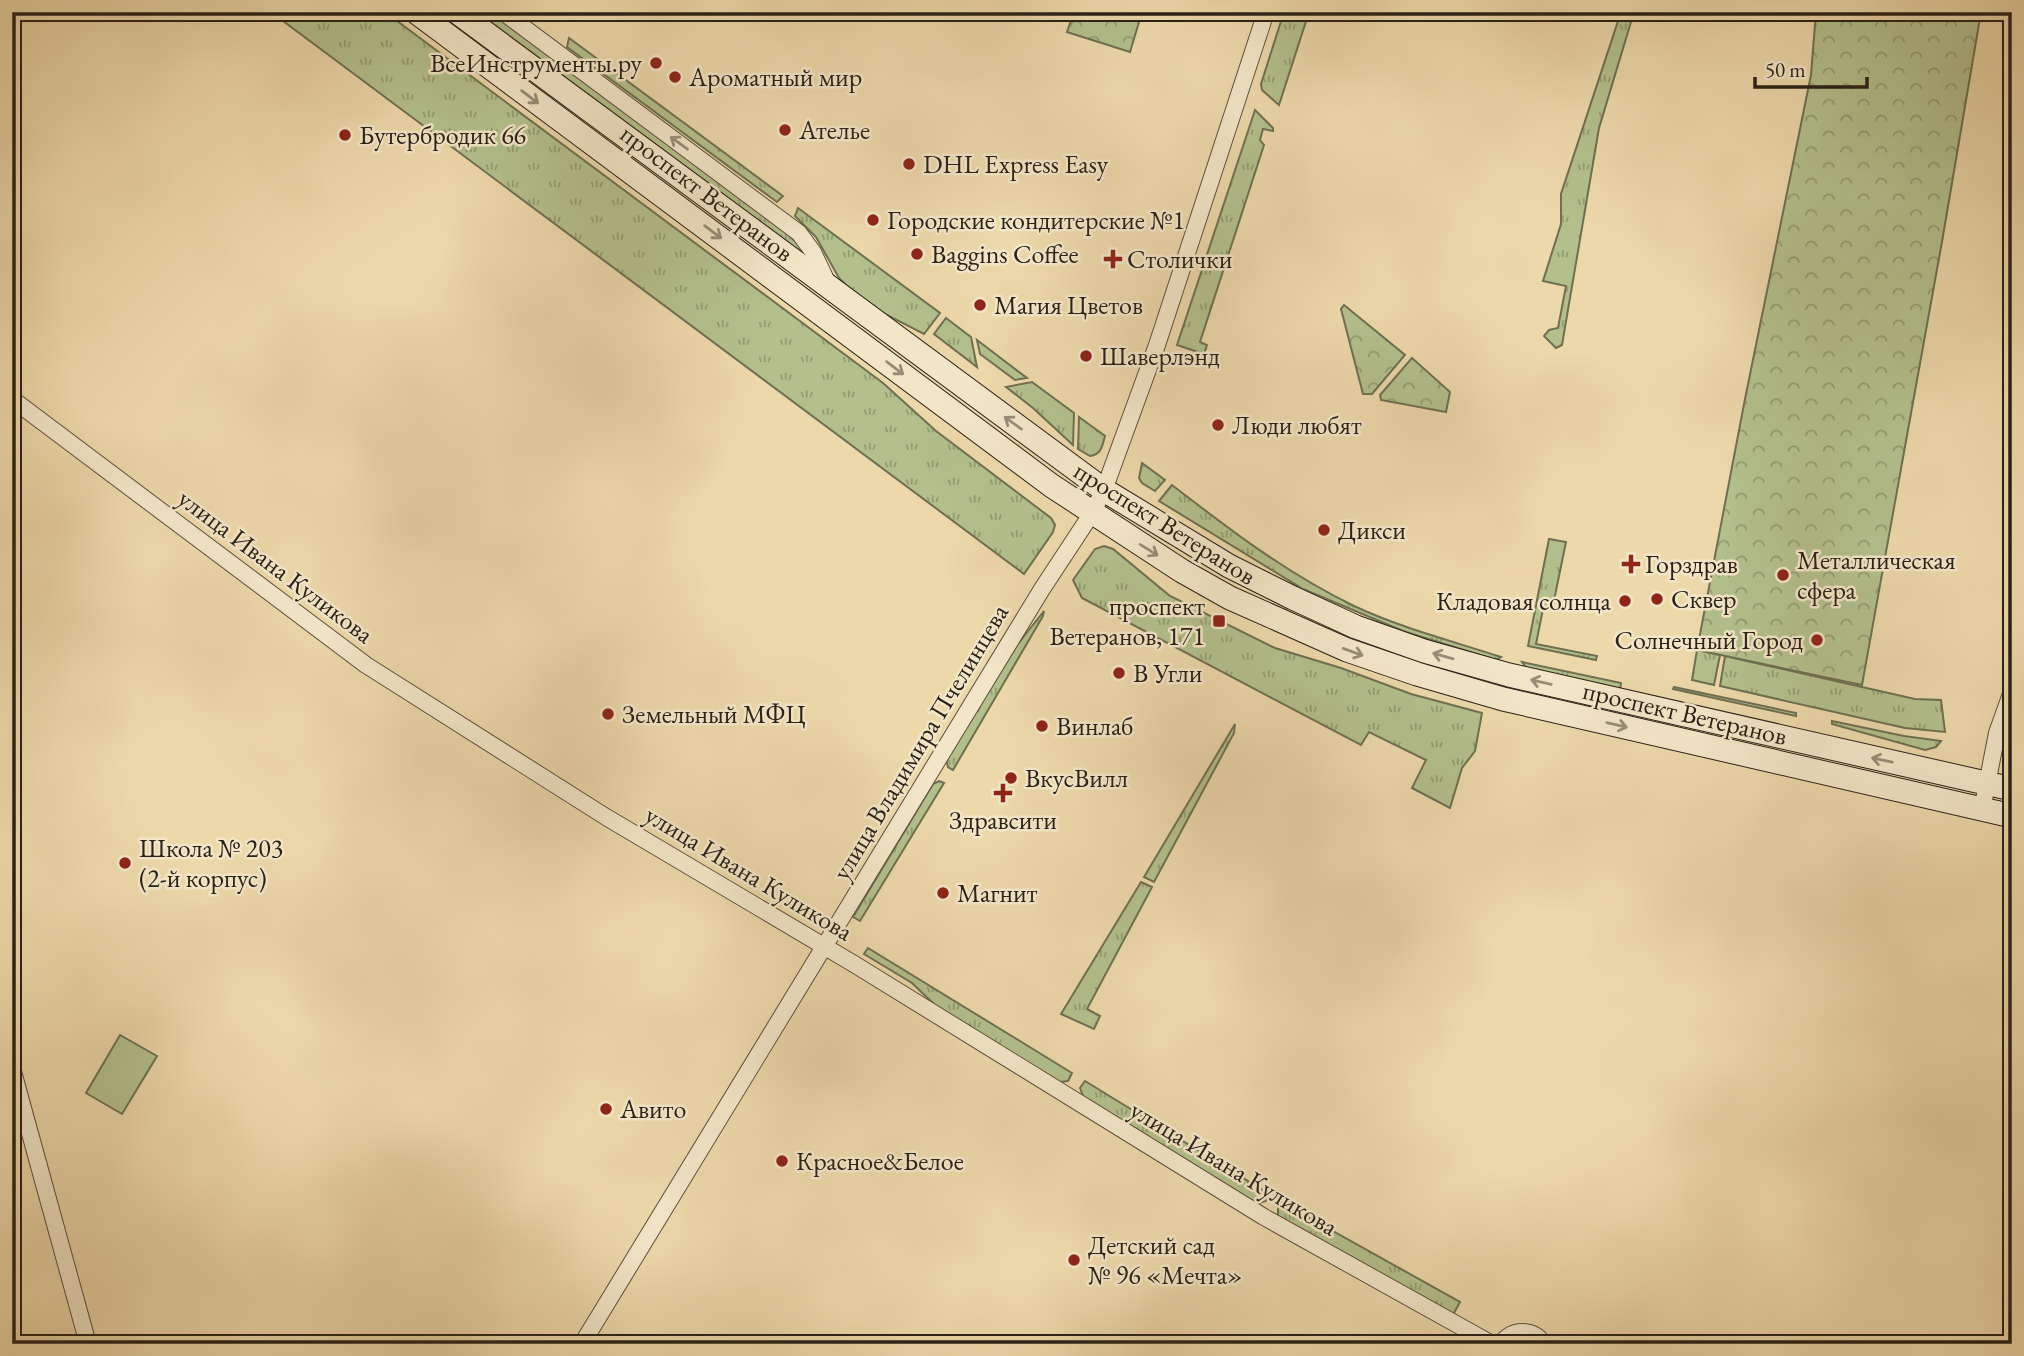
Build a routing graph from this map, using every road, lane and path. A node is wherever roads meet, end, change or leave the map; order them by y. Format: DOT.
graph roads {
  1 [pos="416,12"];
  2 [pos="457,12"];
  3 [pos="503,12"];
  4 [pos="1266,12"];
  5 [pos="831,289"];
  6 [pos="12,399"];
  7 [pos="1104,490"];
  8 [pos="1092,513"];
  9 [pos="2012,691"];
  10 [pos="1987,784"];
  11 [pos="2012,789"];
  12 [pos="1982,810"];
  13 [pos="2012,816"];
  14 [pos="824,946"];
  15 [pos="12,1068"];
  16 [pos="88,1344"];
  17 [pos="582,1344"];
  18 [pos="1492,1344"];
  19 [pos="1501,1344"];
  20 [pos="1544,1344"];
  1 -- 8 [label="main road, проспект Ветеранов, one-way"];
  2 -- 5 [label="main road, проспект Ветеранов"];
  5 -- 3 [label="street, one-way"];
  4 -- 7 [label="street, улица Владимира Пчелинцева"];
  7 -- 5 [label="main road, проспект Ветеранов, one-way"];
  6 -- 14 [label="street, улица Ивана Куликова"];
  7 -- 8 [label="street, улица Владимира Пчелинцева"];
  10 -- 7 [label="main road, проспект Ветеранов, one-way"];
  8 -- 12 [label="main road, проспект Ветеранов, one-way"];
  8 -- 14 [label="street, улица Владимира Пчелинцева"];
  9 -- 10 [label="street"];
  10 -- 11 [label="main road, проспект Ветеранов"];
  10 -- 12 [label="street"];
  12 -- 13 [label="main road, проспект Ветеранов"];
  14 -- 17 [label="street, улица Владимира Пчелинцева"];
  14 -- 18 [label="street, улица Ивана Куликова"];
  15 -- 16 [label="street"];
  19 -- 20 [label="street"];
}
